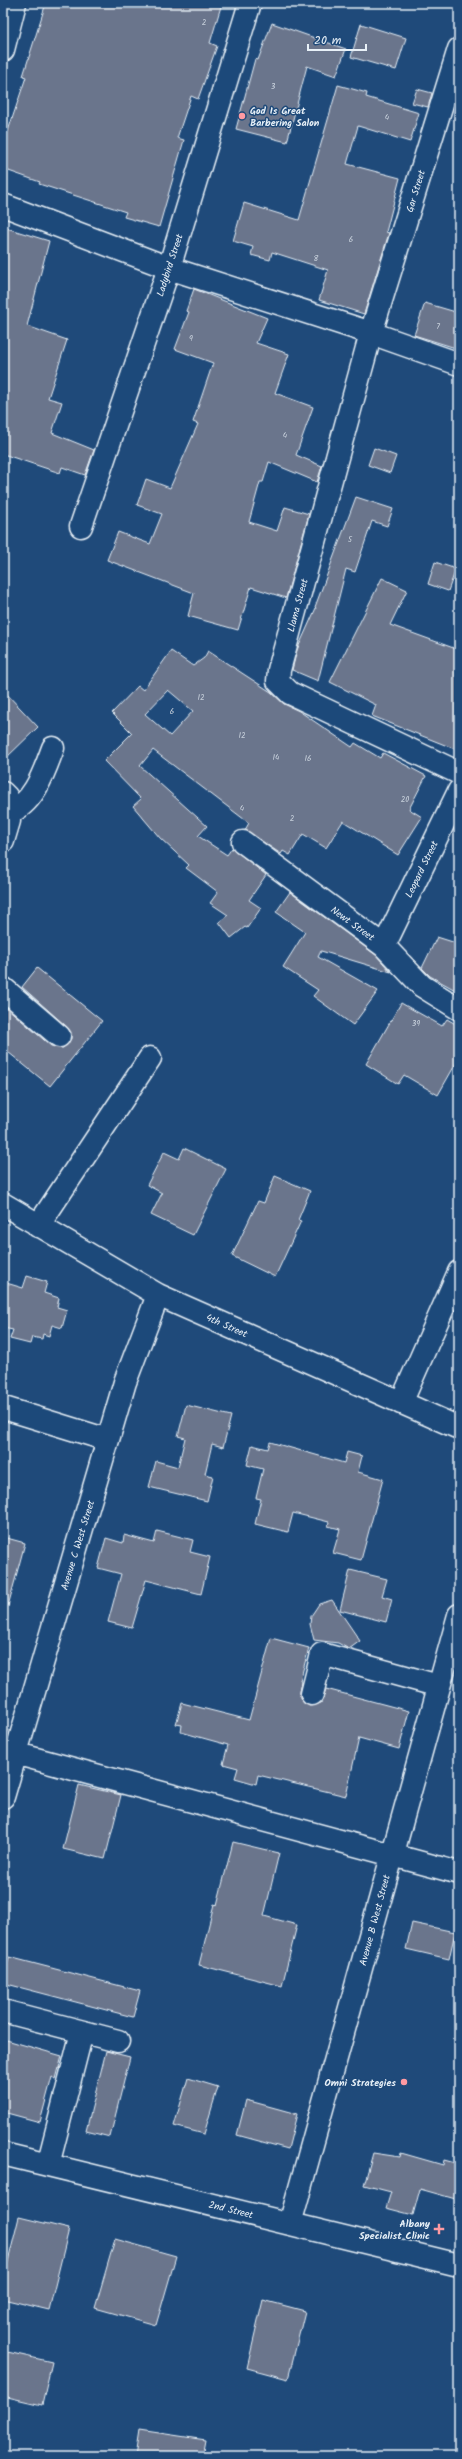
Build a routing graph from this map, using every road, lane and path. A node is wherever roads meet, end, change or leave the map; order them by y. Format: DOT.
graph roads {
  1 [pos="15,3"];
  2 [pos="250,3"];
  3 [pos="3,50"];
  4 [pos="459,50"];
  5 [pos="3,205"];
  6 [pos="169,268"];
  7 [pos="371,333"];
  8 [pos="459,364"];
  9 [pos="81,526"];
  10 [pos="53,748"];
  11 [pos="459,772"];
  12 [pos="459,791"];
  13 [pos="6,803"];
  14 [pos="3,841"];
  15 [pos="243,842"];
  16 [pos="384,946"];
  17 [pos="3,988"];
  18 [pos="459,1009"];
  19 [pos="60,1036"];
  20 [pos="150,1058"];
  21 [pos="3,1204"];
  22 [pos="38,1226"];
  23 [pos="459,1272"];
  24 [pos="158,1295"];
  25 [pos="401,1402"];
  26 [pos="4,1408"];
  27 [pos="459,1428"];
  28 [pos="108,1440"];
  29 [pos="459,1615"];
  30 [pos="439,1686"];
  31 [pos="312,1694"];
  32 [pos="9,1752"];
  33 [pos="3,1797"];
  34 [pos="392,1856"];
  35 [pos="459,1873"];
  36 [pos="3,2011"];
  37 [pos="82,2032"];
  38 [pos="118,2041"];
  39 [pos="3,2154"];
  40 [pos="48,2165"];
  41 [pos="290,2224"];
  42 [pos="459,2265"];
  1 -- 3 [label="street"];
  2 -- 6 [label="street, Ladybird Street"];
  4 -- 7 [label="street, Gar Street"];
  5 -- 6 [label="street"];
  6 -- 7 [label="street"];
  6 -- 9 [label="street, Ladybird Street"];
  7 -- 8 [label="street"];
  7 -- 11 [label="street, Llama Street"];
  10 -- 13 [label="street"];
  12 -- 16 [label="street, Leopard Street"];
  13 -- 14 [label="street"];
  15 -- 16 [label="street, Newt Street"];
  16 -- 18 [label="street, Newt Street"];
  17 -- 19 [label="street"];
  20 -- 22 [label="street"];
  21 -- 22 [label="street, 4th Street"];
  22 -- 24 [label="street, 4th Street"];
  23 -- 25 [label="street"];
  24 -- 25 [label="street, 4th Street"];
  24 -- 28 [label="street, Avenue C West Street"];
  25 -- 27 [label="street, 4th Street"];
  26 -- 28 [label="street"];
  28 -- 32 [label="street, Avenue C West Street"];
  29 -- 30 [label="street, Avenue B West Street"];
  30 -- 31 [label="street"];
  30 -- 34 [label="street, Avenue B West Street"];
  32 -- 33 [label="street, Avenue C West Street"];
  32 -- 34 [label="street"];
  34 -- 35 [label="street"];
  34 -- 41 [label="street, Avenue B West Street"];
  36 -- 37 [label="street"];
  37 -- 38 [label="street"];
  37 -- 40 [label="street"];
  39 -- 40 [label="street, 2nd Street"];
  40 -- 41 [label="street, 2nd Street"];
  41 -- 42 [label="street, 2nd Street"];
}
